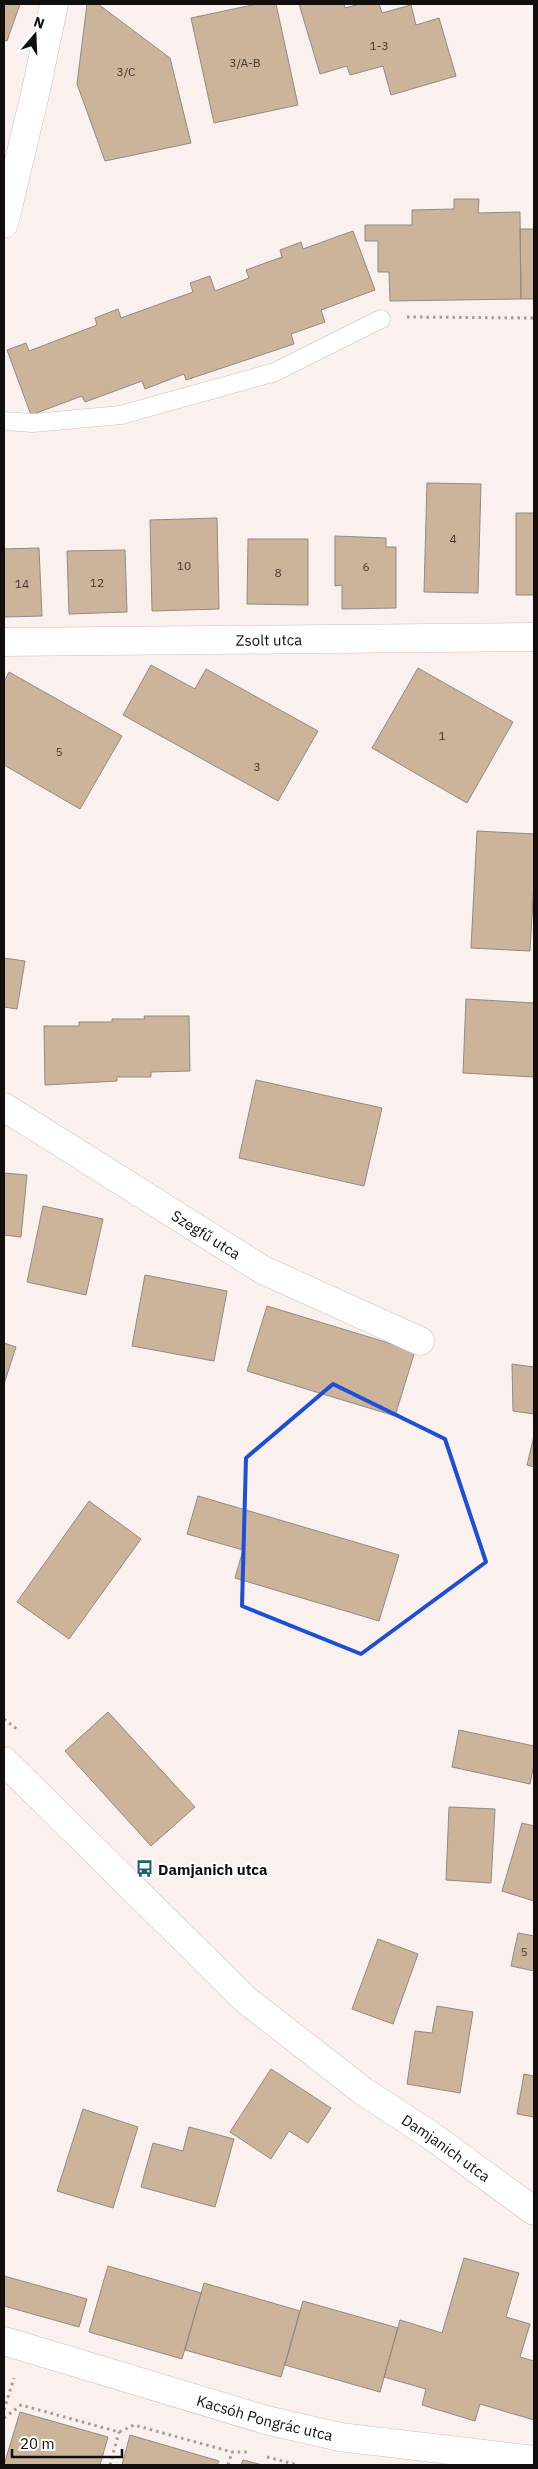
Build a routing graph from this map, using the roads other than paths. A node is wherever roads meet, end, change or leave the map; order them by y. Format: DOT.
graph roads {
  1 [pos="54,4"];
  2 [pos="4,224"];
  3 [pos="381,319"];
  4 [pos="4,421"];
  5 [pos="534,637"];
  6 [pos="4,642"];
  7 [pos="4,1107"];
  8 [pos="420,1341"];
  9 [pos="4,1761"];
  10 [pos="534,2211"];
  11 [pos="4,2341"];
  12 [pos="534,2460"];
  1 -- 2 [label="street"];
  3 -- 4 [label="lane"];
  5 -- 6 [label="street, Zsolt utca"];
  7 -- 8 [label="street, Szegfű utca"];
  9 -- 10 [label="street, Damjanich utca"];
  11 -- 12 [label="street, Kacsóh Pongrác utca"];
}
